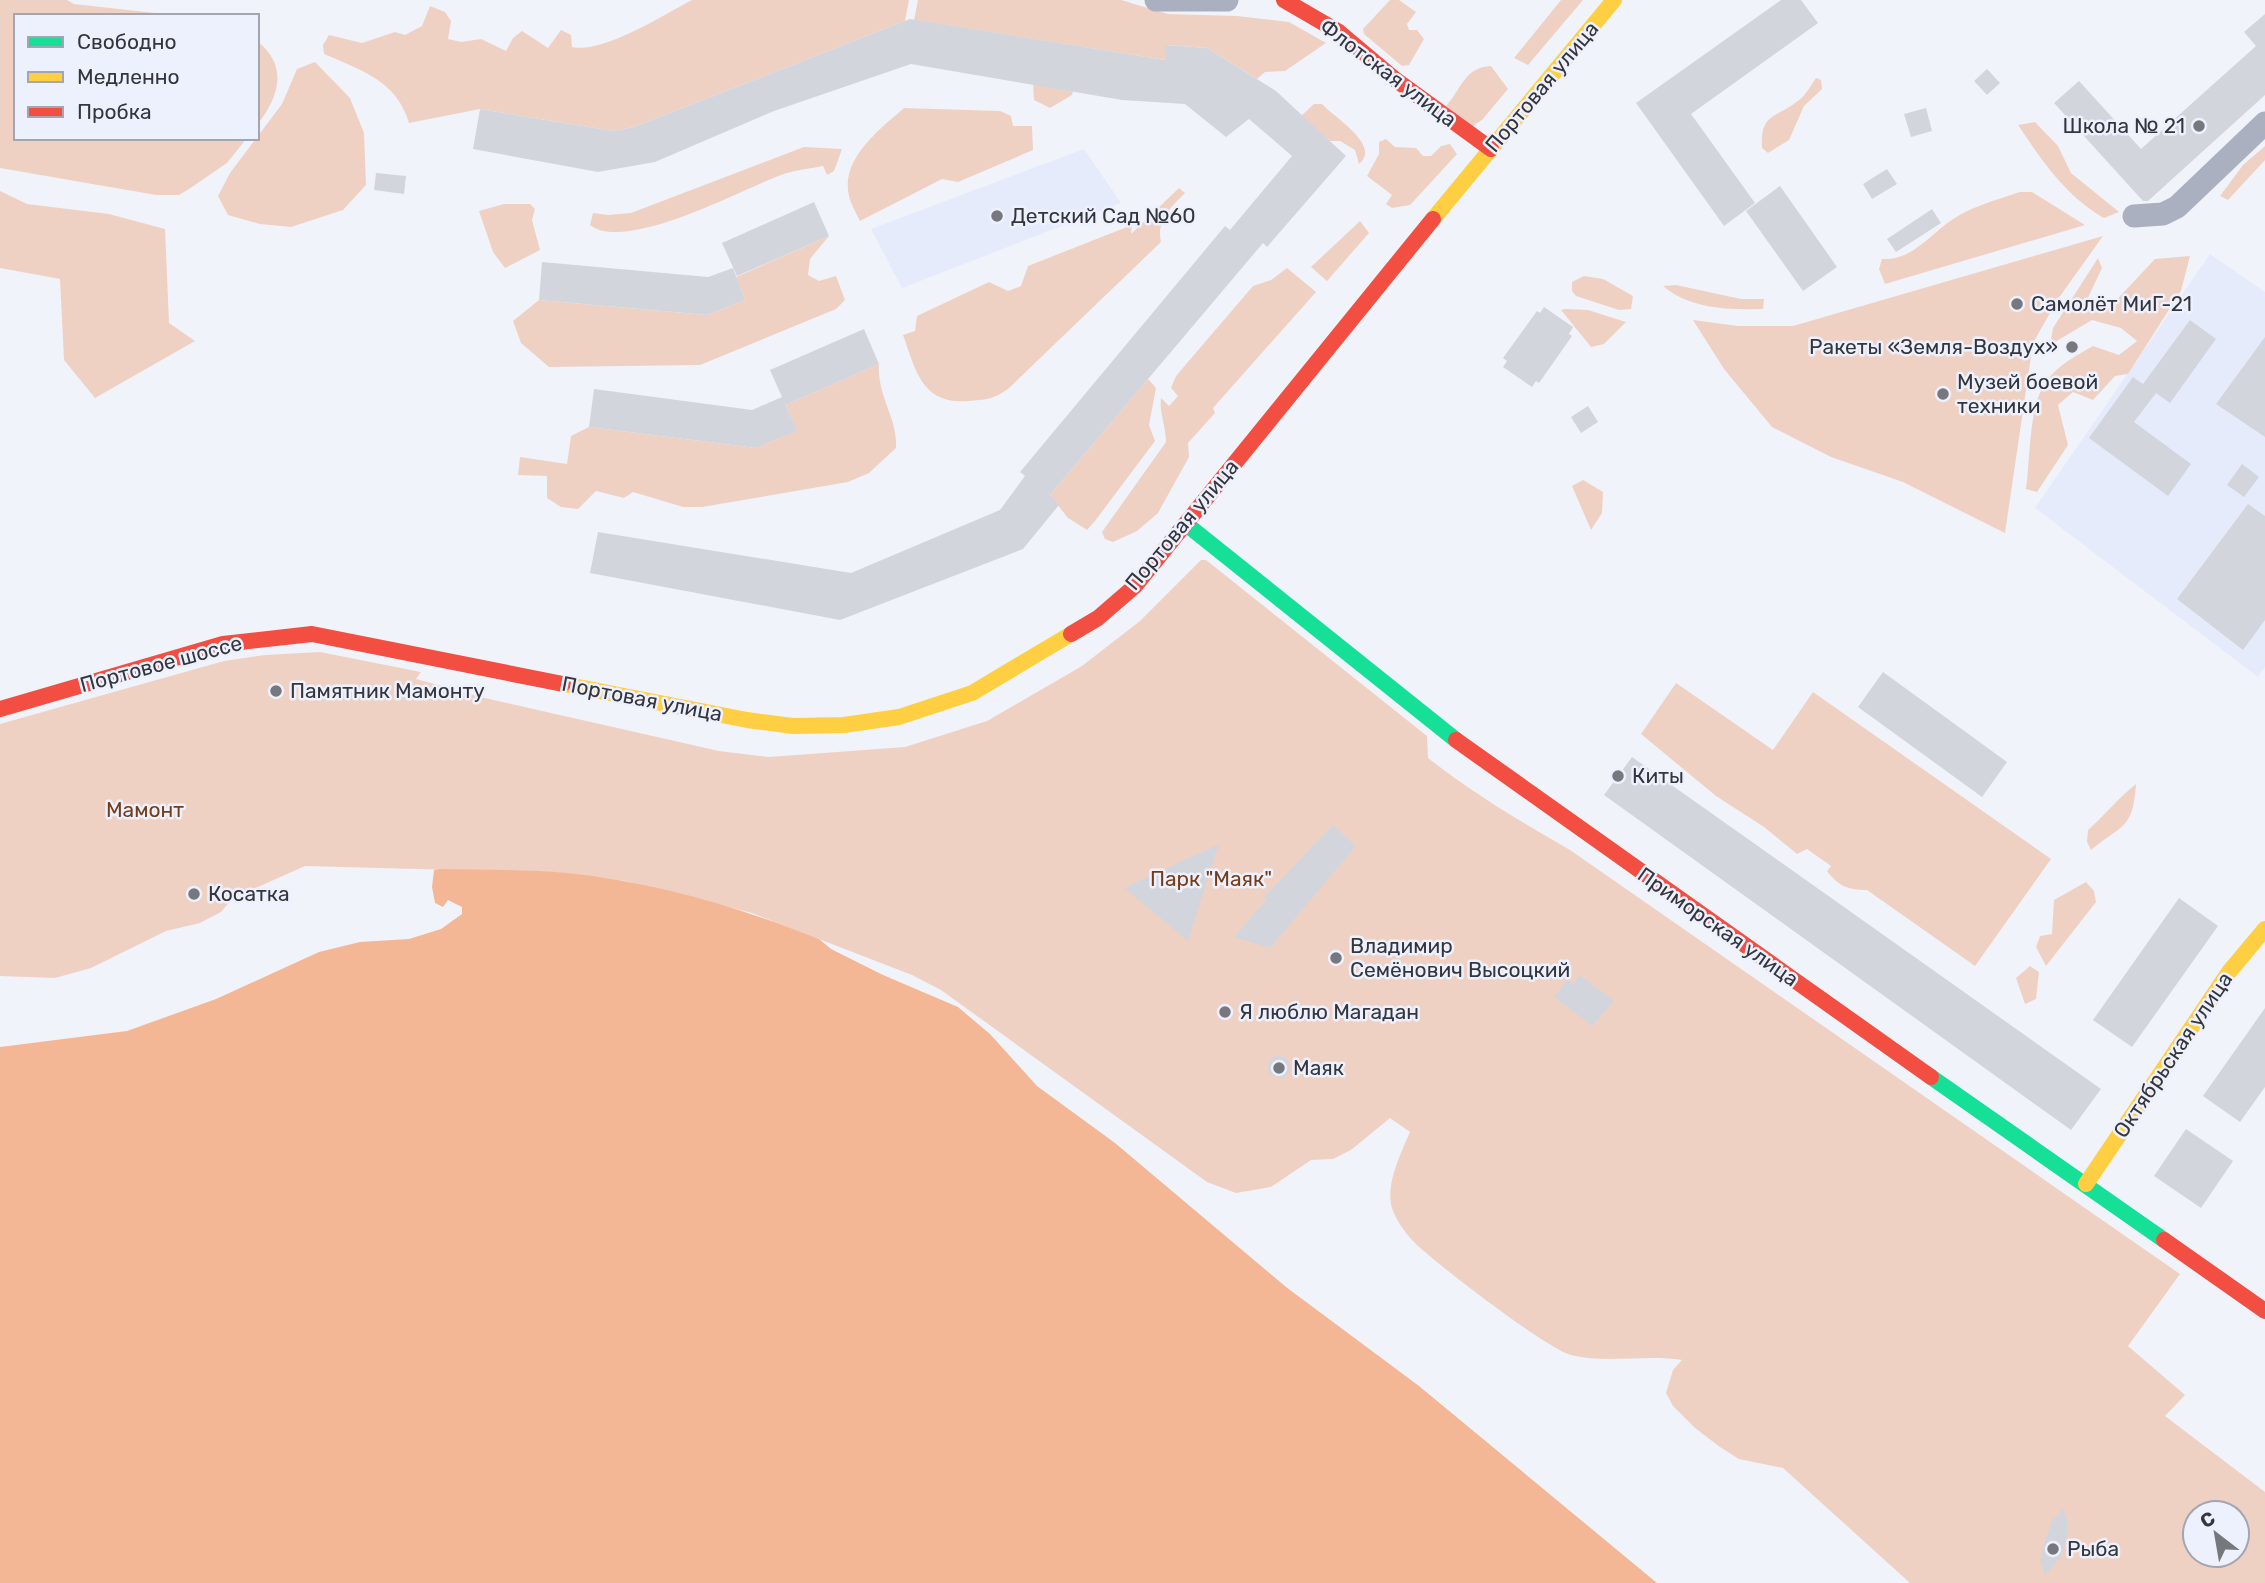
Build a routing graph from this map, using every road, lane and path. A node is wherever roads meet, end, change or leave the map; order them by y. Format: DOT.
graph roads {
  1 [pos="1156,0"];
  2 [pos="1227,0"];
  3 [pos="1284,0"];
  4 [pos="1614,0"];
  5 [pos="2265,123"];
  6 [pos="1490,149"];
  7 [pos="2134,216"];
  8 [pos="1186,524"];
  9 [pos="490,669"];
  10 [pos="0,709"];
  11 [pos="2265,929"];
  12 [pos="2085,1184"];
  13 [pos="2265,1311"];
  1 -- 2 [label="street"];
  3 -- 6 [label="street, Флотская улица"];
  4 -- 6 [label="street, Портовая улица"];
  5 -- 7 [label="street"];
  6 -- 8 [label="street, Портовая улица"];
  8 -- 9 [label="street, Портовая улица"];
  8 -- 12 [label="street, Приморская улица"];
  9 -- 10 [label="street, Портовое шоссе"];
  11 -- 12 [label="street, Октябрьская улица"];
  12 -- 13 [label="street, Приморская улица"];
}
